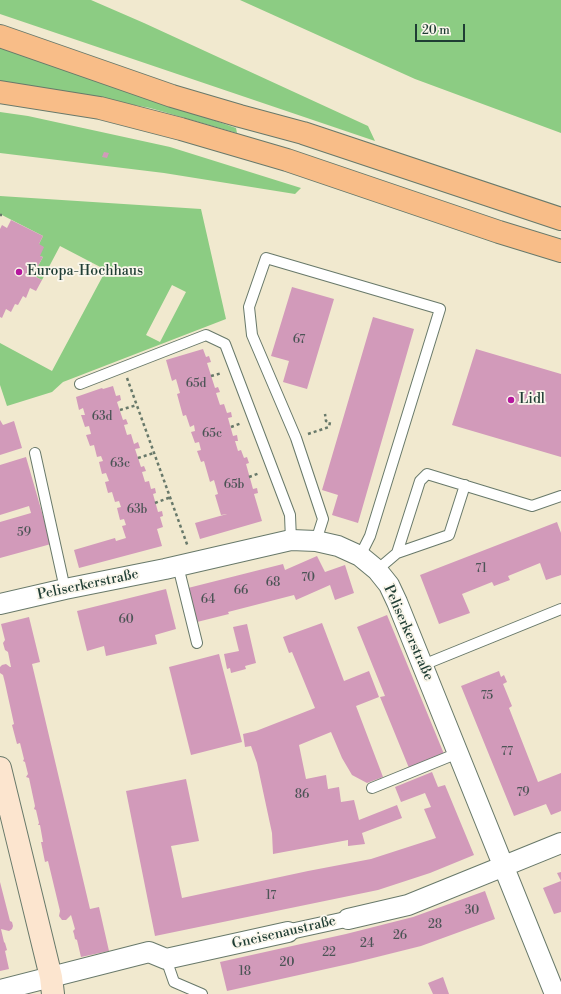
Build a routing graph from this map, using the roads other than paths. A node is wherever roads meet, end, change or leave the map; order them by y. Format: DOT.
graph roads {
  1 [pos="0,36"];
  2 [pos="0,92"];
  3 [pos="561,219"];
  4 [pos="561,251"];
  5 [pos="80,384"];
  6 [pos="35,453"];
  7 [pos="465,485"];
  8 [pos="561,496"];
  9 [pos="291,540"];
  10 [pos="316,541"];
  11 [pos="397,553"];
  12 [pos="360,556"];
  13 [pos="185,564"];
  14 [pos="376,570"];
  15 [pos="65,589"];
  16 [pos="0,604"];
  17 [pos="561,609"];
  18 [pos="196,643"];
  19 [pos="423,665"];
  20 [pos="458,752"];
  21 [pos="0,768"];
  22 [pos="372,788"];
  23 [pos="561,843"];
  24 [pos="504,867"];
  25 [pos="348,919"];
  26 [pos="288,932"];
  27 [pos="166,959"];
  28 [pos="52,986"];
  29 [pos="0,990"];
  30 [pos="202,994"];
  31 [pos="555,994"];
  1 -- 3 [label="highway"];
  2 -- 4 [label="highway"];
  5 -- 9 [label="lane"];
  6 -- 15 [label="lane"];
  7 -- 8 [label="lane"];
  7 -- 11 [label="lane"];
  7 -- 11 [label="lane"];
  9 -- 10 [label="street, Peliserkerstraße"];
  9 -- 13 [label="street, Peliserkerstraße"];
  10 -- 12 [label="street, Peliserkerstraße"];
  10 -- 12 [label="lane"];
  11 -- 14 [label="lane"];
  12 -- 14 [label="street, Peliserkerstraße"];
  13 -- 15 [label="street, Peliserkerstraße"];
  13 -- 18 [label="lane"];
  14 -- 19 [label="street, Peliserkerstraße"];
  15 -- 16 [label="street, Peliserkerstraße"];
  17 -- 19 [label="lane"];
  19 -- 20 [label="street, Peliserkerstraße"];
  20 -- 22 [label="lane"];
  20 -- 24 [label="street, Peliserkerstraße"];
  21 -- 28 [label="main road"];
  23 -- 24 [label="street, Gneisenaustraße"];
  24 -- 25 [label="street, Gneisenaustraße"];
  24 -- 31 [label="street, Peliserkerstraße"];
  25 -- 26 [label="street, Gneisenaustraße"];
  26 -- 27 [label="street, Gneisenaustraße"];
  27 -- 28 [label="street"];
  27 -- 30 [label="lane"];
  28 -- 29 [label="street"];
}
